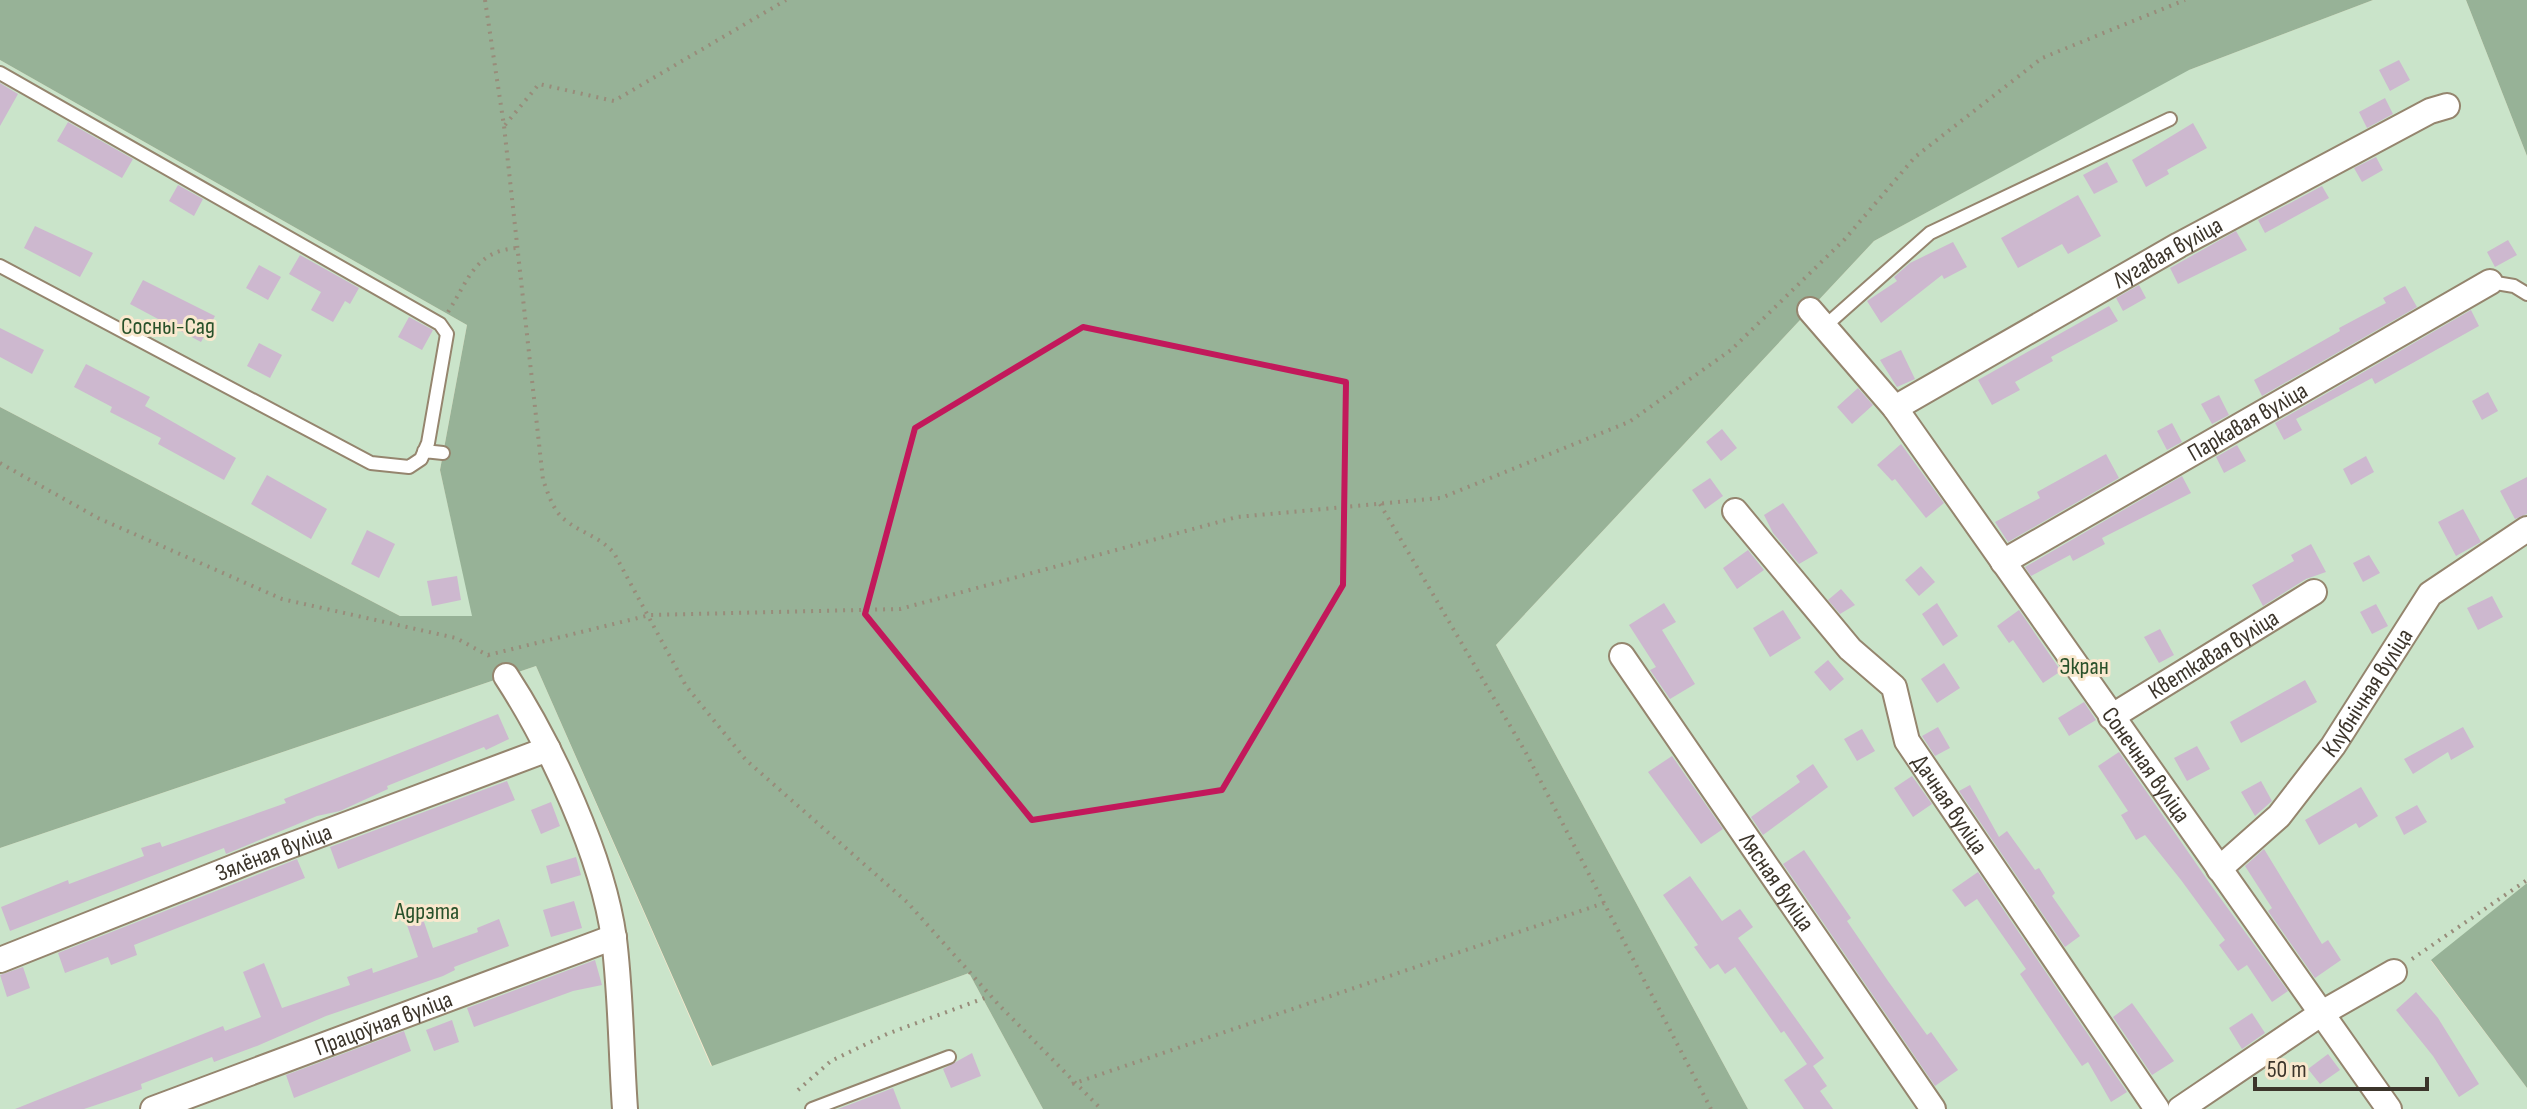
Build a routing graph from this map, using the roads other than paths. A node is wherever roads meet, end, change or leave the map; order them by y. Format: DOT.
graph roads {
  1 [pos="0,73"];
  2 [pos="2447,106"];
  3 [pos="2170,119"];
  4 [pos="0,266"];
  5 [pos="2490,282"];
  6 [pos="2527,294"];
  7 [pos="1817,318"];
  8 [pos="1895,408"];
  9 [pos="424,451"];
  10 [pos="443,453"];
  11 [pos="1735,511"];
  12 [pos="2527,529"];
  13 [pos="2003,562"];
  14 [pos="2314,592"];
  15 [pos="1622,656"];
  16 [pos="506,676"];
  17 [pos="2111,717"];
  18 [pos="548,749"];
  19 [pos="2219,869"];
  20 [pos="614,937"];
  21 [pos="0,960"];
  22 [pos="2394,972"];
  23 [pos="2322,1013"];
  24 [pos="949,1057"];
  25 [pos="153,1109"];
  26 [pos="625,1109"];
  27 [pos="812,1109"];
  28 [pos="1933,1109"];
  29 [pos="2157,1109"];
  30 [pos="2180,1109"];
  31 [pos="2389,1109"];
  1 -- 9 [label="lane"];
  2 -- 8 [label="street, Лугавая вуліца"];
  3 -- 7 [label="lane"];
  4 -- 9 [label="lane"];
  5 -- 6 [label="lane"];
  5 -- 13 [label="street, Паркавая вуліца"];
  7 -- 8 [label="street, Сонечная вуліца"];
  8 -- 13 [label="street, Сонечная вуліца"];
  9 -- 10 [label="lane"];
  11 -- 29 [label="street, Дачная вуліца"];
  12 -- 19 [label="street, Клубнічная вуліца"];
  13 -- 17 [label="street, Сонечная вуліца"];
  14 -- 17 [label="street, Кветкавая вуліца"];
  15 -- 28 [label="street, Лясная вуліца"];
  16 -- 18 [label="street"];
  17 -- 19 [label="street, Сонечная вуліца"];
  18 -- 20 [label="street"];
  18 -- 21 [label="street, Зялёная вуліца"];
  19 -- 23 [label="street, Сонечная вуліца"];
  20 -- 25 [label="street, Працоўная вуліца"];
  20 -- 26 [label="street"];
  22 -- 23 [label="street"];
  23 -- 30 [label="street"];
  23 -- 31 [label="street, Сонечная вуліца"];
  24 -- 27 [label="lane"];
}
